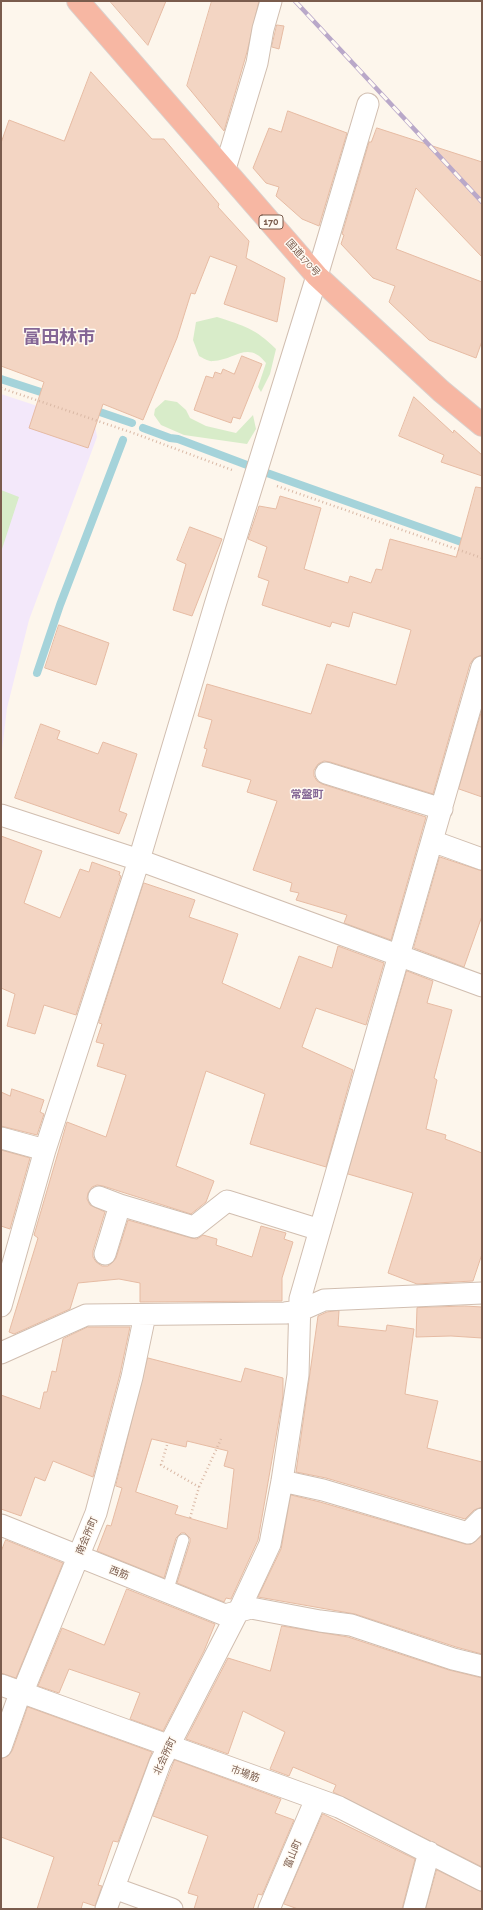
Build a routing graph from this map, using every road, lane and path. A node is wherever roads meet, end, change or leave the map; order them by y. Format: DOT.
graph roads {
  1 [pos="78,1"];
  2 [pos="271,1"];
  3 [pos="368,104"];
  4 [pos="225,169"];
  5 [pos="317,276"];
  6 [pos="1,388"];
  7 [pos="482,426"];
  8 [pos="254,478"];
  9 [pos="482,558"];
  10 [pos="482,667"];
  11 [pos="326,773"];
  12 [pos="442,809"];
  13 [pos="1,815"];
  14 [pos="432,841"];
  15 [pos="482,859"];
  16 [pos="139,860"];
  17 [pos="399,956"];
  18 [pos="482,986"];
  19 [pos="1,1138"];
  20 [pos="45,1150"];
  21 [pos="99,1197"];
  22 [pos="120,1205"];
  23 [pos="320,1230"];
  24 [pos="105,1254"];
  25 [pos="482,1293"];
  26 [pos="1,1306"];
  27 [pos="299,1310"];
  28 [pos="146,1315"];
  29 [pos="1,1353"];
  30 [pos="221,1438"];
  31 [pos="167,1445"];
  32 [pos="282,1481"];
  33 [pos="199,1486"];
  34 [pos="190,1518"];
  35 [pos="482,1519"];
  36 [pos="1,1524"];
  37 [pos="183,1540"];
  38 [pos="78,1557"];
  39 [pos="167,1592"];
  40 [pos="239,1610"];
  41 [pos="482,1666"];
  42 [pos="1,1685"];
  43 [pos="21,1692"];
  44 [pos="169,1746"];
  45 [pos="1,1747"];
  46 [pos="316,1799"];
  47 [pos="429,1852"];
  48 [pos="482,1880"];
  49 [pos="114,1888"];
  50 [pos="106,1909"];
  51 [pos="172,1909"];
  52 [pos="269,1909"];
  53 [pos="414,1909"];
  1 -- 4 [label="highway, 国道170号 / 170"];
  2 -- 4 [label="street"];
  3 -- 5 [label="street"];
  4 -- 5 [label="highway, 国道170号 / 170"];
  5 -- 7 [label="highway, 国道170号 / 170"];
  5 -- 8 [label="street"];
  6 -- 8 [label="path"];
  8 -- 9 [label="path"];
  8 -- 16 [label="street"];
  10 -- 12 [label="street, 北会所町"];
  11 -- 12 [label="street"];
  12 -- 14 [label="street, 北会所町"];
  13 -- 16 [label="street"];
  14 -- 15 [label="street"];
  14 -- 17 [label="street, 北会所町"];
  16 -- 17 [label="street"];
  16 -- 20 [label="street"];
  17 -- 18 [label="street"];
  17 -- 23 [label="street, 北会所町"];
  19 -- 20 [label="street"];
  20 -- 26 [label="street"];
  21 -- 22 [label="street"];
  22 -- 23 [label="street"];
  22 -- 24 [label="street"];
  23 -- 27 [label="street, 北会所町"];
  25 -- 27 [label="street"];
  27 -- 28 [label="street"];
  27 -- 32 [label="street, 北会所町"];
  28 -- 29 [label="street"];
  28 -- 38 [label="street, 南会所町"];
  30 -- 33 [label="path"];
  31 -- 33 [label="path"];
  32 -- 35 [label="street"];
  32 -- 40 [label="street, 北会所町"];
  33 -- 34 [label="path"];
  36 -- 38 [label="street, 西筋"];
  37 -- 39 [label="lane"];
  38 -- 39 [label="street, 西筋"];
  38 -- 43 [label="street, 南会所町"];
  39 -- 40 [label="street, 西筋"];
  40 -- 41 [label="street, 西筋"];
  40 -- 44 [label="street, 北会所町"];
  42 -- 43 [label="street, 市場筋"];
  43 -- 44 [label="street, 市場筋"];
  43 -- 45 [label="street, 南会所町"];
  44 -- 46 [label="street, 市場筋"];
  44 -- 49 [label="street, 北会所町"];
  46 -- 47 [label="street, 市場筋"];
  46 -- 52 [label="street, 富山町"];
  47 -- 48 [label="street, 市場筋"];
  47 -- 53 [label="street"];
  49 -- 50 [label="street, 北会所町"];
  49 -- 51 [label="street"];
}
